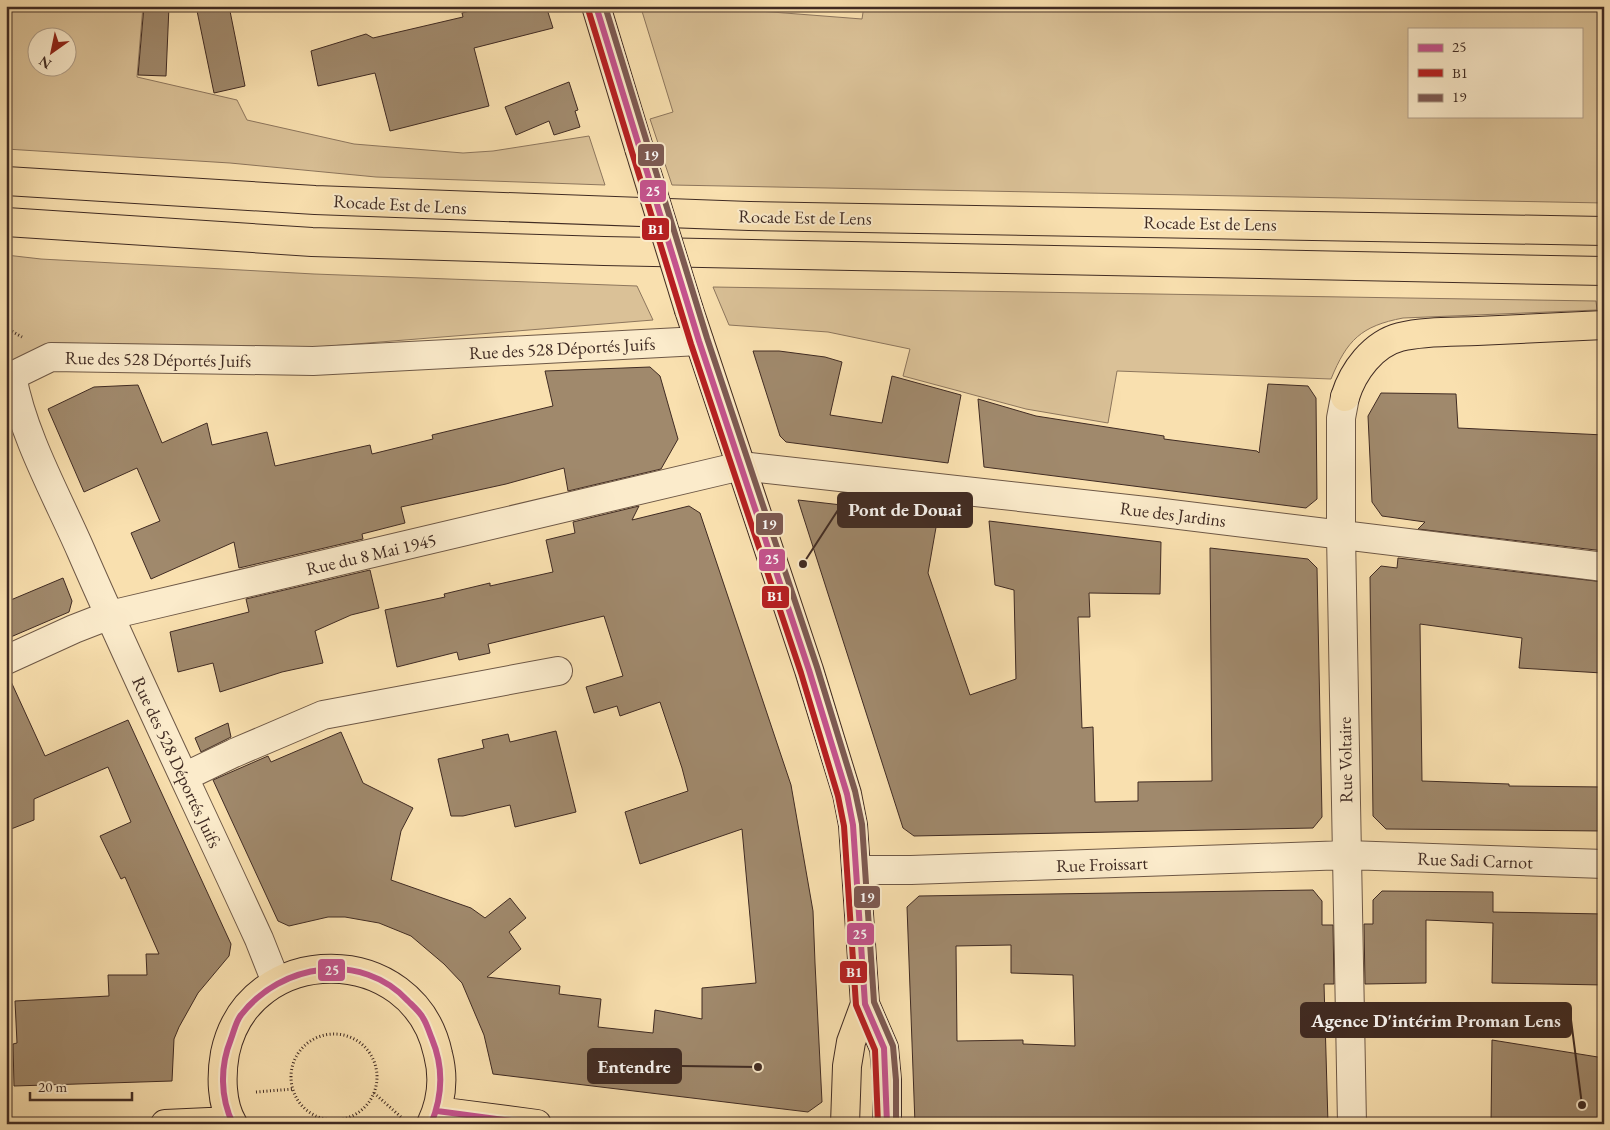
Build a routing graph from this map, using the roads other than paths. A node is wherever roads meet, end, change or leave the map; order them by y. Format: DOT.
graph roads {
  1 [pos="596,6"];
  2 [pos="6,181"];
  3 [pos="6,222"];
  4 [pos="1604,231"];
  5 [pos="1604,271"];
  6 [pos="1604,325"];
  7 [pos="699,341"];
  8 [pos="1345,397"];
  9 [pos="741,466"];
  10 [pos="1341,535"];
  11 [pos="1604,567"];
  12 [pos="110,616"];
  13 [pos="6,660"];
  14 [pos="558,671"];
  15 [pos="184,777"];
  16 [pos="1347,855"];
  17 [pos="1604,864"];
  18 [pos="857,870"];
  19 [pos="276,982"];
  20 [pos="865,1004"];
  21 [pos="434,1117"];
  22 [pos="232,1122"];
  23 [pos="165,1124"];
  24 [pos="537,1124"];
  25 [pos="845,1124"];
  26 [pos="887,1124"];
  27 [pos="1352,1124"];
  1 -- 7 [label="main road, bridge"];
  2 -- 4 [label="main road, Rocade Est de Lens"];
  3 -- 5 [label="main road"];
  6 -- 8 [label="main road"];
  7 -- 9 [label="main road"];
  7 -- 12 [label="street, Rue des 528 Déportés Juifs"];
  8 -- 10 [label="street, Rue Voltaire"];
  9 -- 10 [label="street, Rue des Jardins"];
  9 -- 12 [label="street, Rue du 8 Mai 1945"];
  9 -- 18 [label="main road"];
  10 -- 11 [label="street, Rue des Jardins"];
  10 -- 16 [label="street, Rue Voltaire"];
  12 -- 13 [label="street, Rue du 8 Mai 1945"];
  12 -- 15 [label="street, Rue des 528 Déportés Juifs"];
  14 -- 15 [label="street"];
  15 -- 19 [label="street, Rue des 528 Déportés Juifs"];
  16 -- 17 [label="street, Rue Sadi Carnot"];
  16 -- 18 [label="street, Rue Froissart"];
  16 -- 27 [label="street, Rue Voltaire"];
  18 -- 20 [label="main road"];
  19 -- 21 [label="main road"];
  19 -- 22 [label="main road"];
  20 -- 25 [label="main road"];
  20 -- 26 [label="main road"];
  21 -- 24 [label="main road"];
  22 -- 23 [label="main road"];
}
